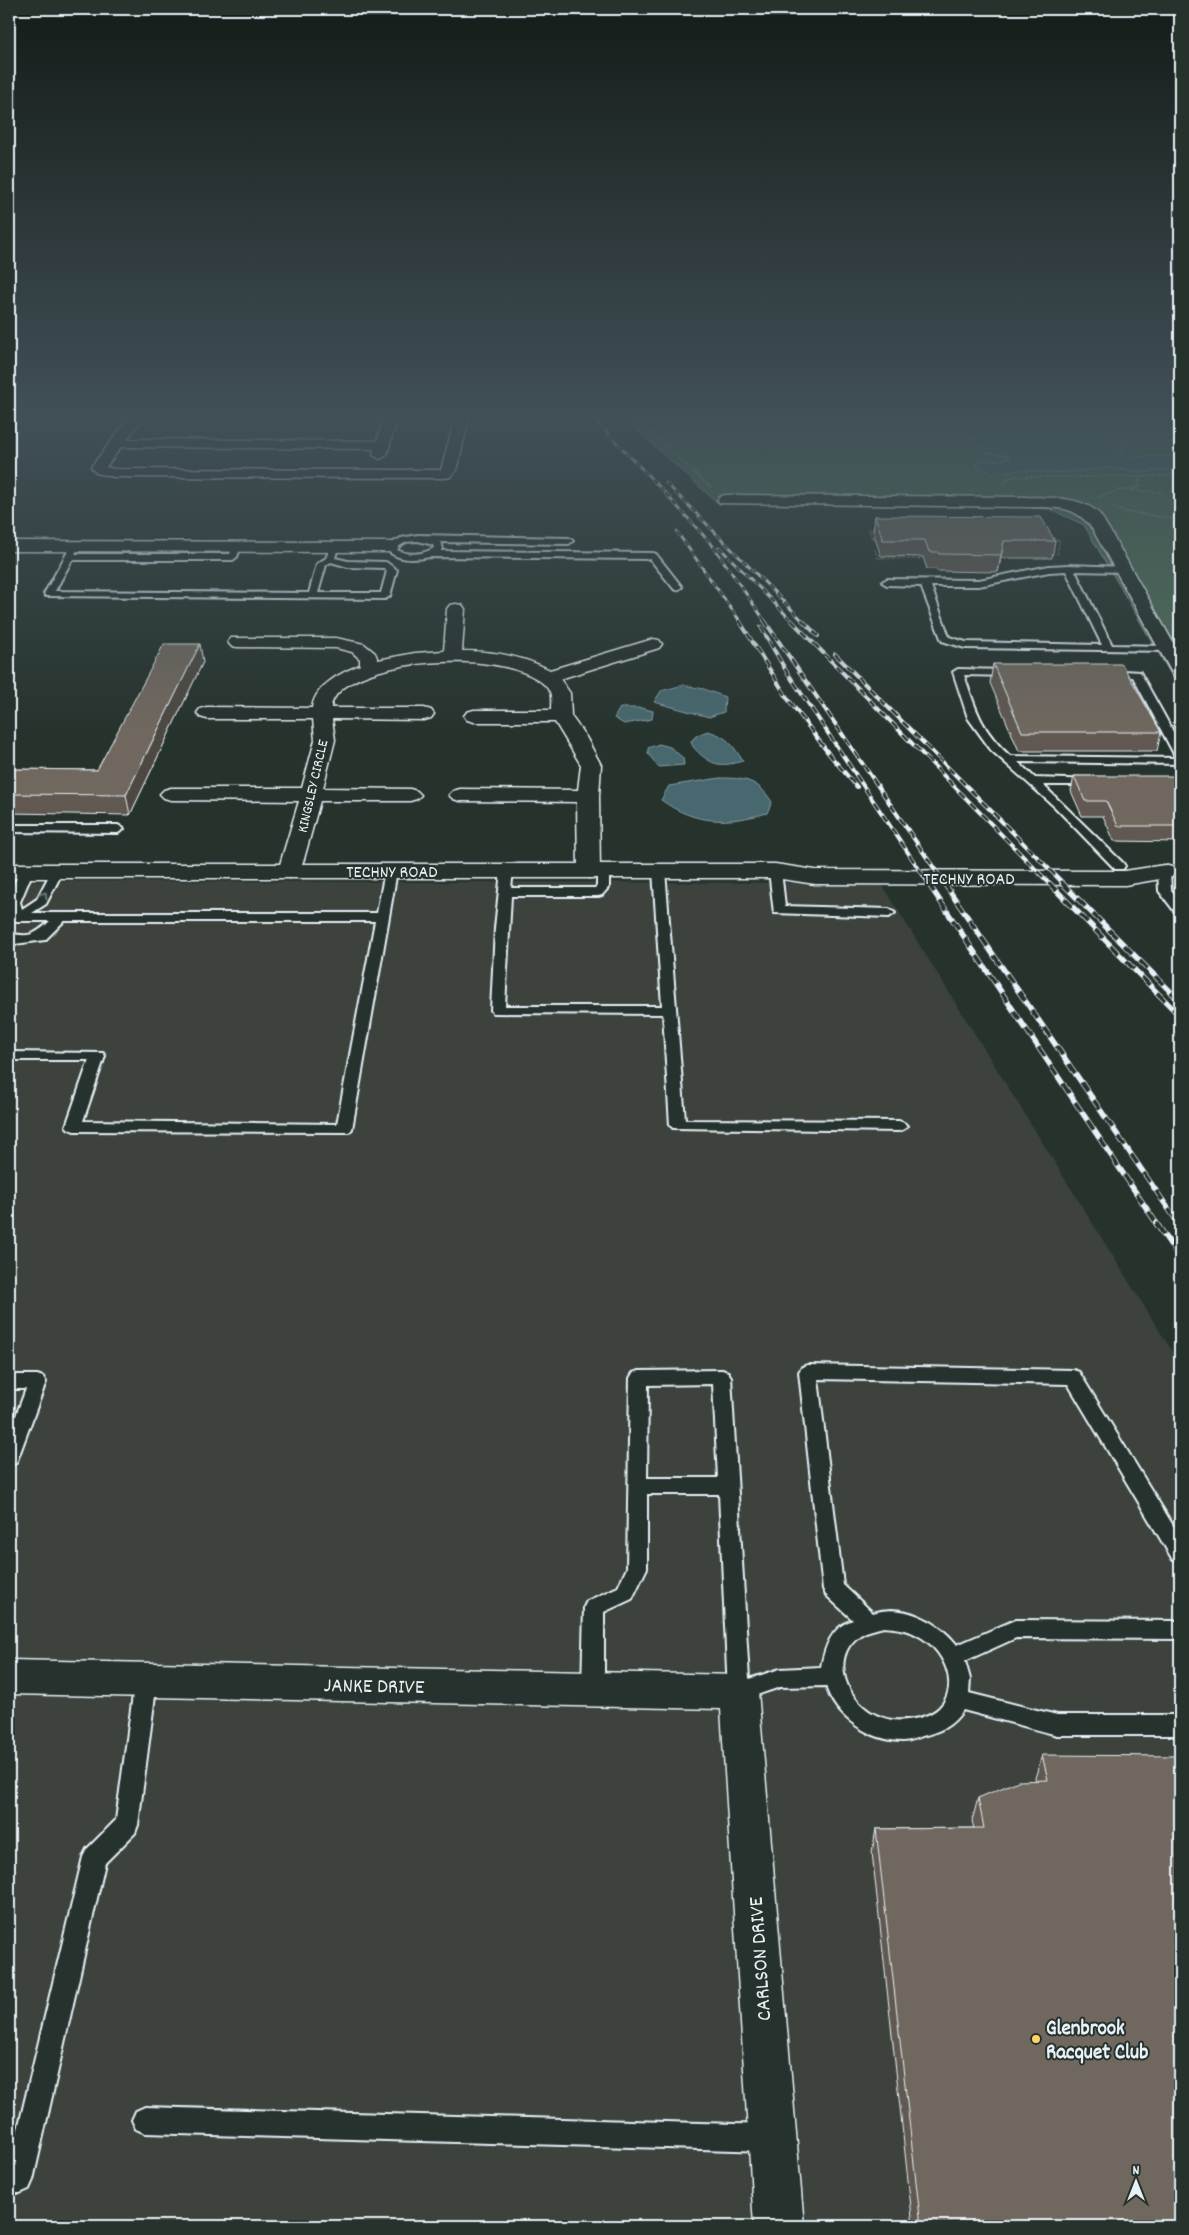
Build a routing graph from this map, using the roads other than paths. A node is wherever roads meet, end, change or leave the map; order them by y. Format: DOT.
graph roads {
  1 [pos="1096,522"];
  2 [pos="425,539"];
  3 [pos="569,541"];
  4 [pos="9,546"];
  5 [pos="391,547"];
  6 [pos="72,552"];
  7 [pos="332,553"];
  8 [pos="430,554"];
  9 [pos="1069,568"];
  10 [pos="1123,569"];
  11 [pos="887,582"];
  12 [pos="926,582"];
  13 [pos="676,587"];
  14 [pos="313,595"];
  15 [pos="456,609"];
  16 [pos="237,642"];
  17 [pos="653,644"];
  18 [pos="1108,648"];
  19 [pos="1167,649"];
  20 [pos="453,655"];
  21 [pos="370,668"];
  22 [pos="1180,671"];
  23 [pos="1018,673"];
  24 [pos="1097,673"];
  25 [pos="548,677"];
  26 [pos="207,713"];
  27 [pos="322,713"];
  28 [pos="424,714"];
  29 [pos="474,716"];
  30 [pos="561,716"];
  31 [pos="1180,754"];
  32 [pos="1007,759"];
  33 [pos="1180,760"];
  34 [pos="1032,781"];
  35 [pos="1101,782"];
  36 [pos="172,794"];
  37 [pos="311,795"];
  38 [pos="410,795"];
  39 [pos="460,795"];
  40 [pos="588,796"];
  41 [pos="9,828"];
  42 [pos="118,829"];
  43 [pos="1119,866"];
  44 [pos="18,871"];
  45 [pos="57,871"];
  46 [pos="289,871"];
  47 [pos="391,871"];
  48 [pos="596,871"];
  49 [pos="659,871"];
  50 [pos="775,871"];
  51 [pos="1172,872"];
  52 [pos="506,882"];
  53 [pos="1180,909"];
  54 [pos="889,913"];
  55 [pos="13,916"];
  56 [pos="61,917"];
  57 [pos="382,917"];
  58 [pos="9,937"];
  59 [pos="669,1010"];
  60 [pos="9,1056"];
  61 [pos="899,1126"];
  62 [pos="9,1382"];
  63 [pos="9,1458"];
  64 [pos="638,1486"];
  65 [pos="728,1486"];
  66 [pos="1180,1554"];
  67 [pos="868,1620"];
  68 [pos="1180,1630"];
  69 [pos="953,1656"];
  70 [pos="832,1676"];
  71 [pos="9,1677"];
  72 [pos="146,1680"];
  73 [pos="593,1689"];
  74 [pos="739,1692"];
  75 [pos="958,1699"];
  76 [pos="1180,1725"];
  77 [pos="145,2120"];
  78 [pos="773,2138"];
  79 [pos="9,2180"];
  80 [pos="779,2226"];
  1 -- 10 [label="street"];
  2 -- 3 [label="lane"];
  2 -- 5 [label="lane"];
  2 -- 8 [label="lane"];
  4 -- 6 [label="street"];
  5 -- 7 [label="street"];
  5 -- 8 [label="lane"];
  6 -- 7 [label="street"];
  6 -- 14 [label="lane"];
  7 -- 14 [label="lane"];
  7 -- 14 [label="lane"];
  8 -- 13 [label="lane"];
  9 -- 10 [label="lane"];
  9 -- 12 [label="lane"];
  9 -- 18 [label="lane"];
  10 -- 19 [label="street"];
  11 -- 12 [label="lane"];
  12 -- 18 [label="lane"];
  15 -- 20 [label="street"];
  16 -- 21 [label="street"];
  17 -- 25 [label="street"];
  18 -- 19 [label="lane"];
  19 -- 22 [label="street"];
  20 -- 21 [label="street, KINGSLEY CIRCLE"];
  20 -- 25 [label="street, KINGSLEY CIRCLE"];
  21 -- 27 [label="street, KINGSLEY CIRCLE"];
  23 -- 32 [label="lane"];
  24 -- 31 [label="lane"];
  25 -- 30 [label="street, KINGSLEY CIRCLE"];
  26 -- 27 [label="street"];
  27 -- 28 [label="street"];
  27 -- 37 [label="street, KINGSLEY CIRCLE"];
  29 -- 30 [label="street"];
  30 -- 40 [label="street"];
  32 -- 33 [label="lane"];
  32 -- 34 [label="lane"];
  34 -- 35 [label="lane"];
  34 -- 43 [label="lane"];
  36 -- 37 [label="street"];
  37 -- 38 [label="street"];
  37 -- 46 [label="street, KINGSLEY CIRCLE"];
  39 -- 40 [label="street"];
  40 -- 48 [label="street"];
  41 -- 42 [label="lane"];
  43 -- 50 [label="street, TECHNY ROAD"];
  43 -- 51 [label="street, TECHNY ROAD"];
  44 -- 45 [label="street, TECHNY ROAD"];
  44 -- 55 [label="lane"];
  45 -- 46 [label="street, TECHNY ROAD"];
  55 -- 45 [label="lane, one-way"];
  46 -- 47 [label="street, TECHNY ROAD"];
  47 -- 52 [label="street, TECHNY ROAD"];
  47 -- 57 [label="lane"];
  48 -- 49 [label="street, TECHNY ROAD"];
  48 -- 52 [label="street, TECHNY ROAD"];
  49 -- 50 [label="street, TECHNY ROAD"];
  49 -- 59 [label="lane"];
  50 -- 51 [label="street, TECHNY ROAD"];
  50 -- 54 [label="lane"];
  51 -- 53 [label="lane"];
  52 -- 59 [label="lane"];
  55 -- 56 [label="lane"];
  56 -- 57 [label="lane"];
  56 -- 58 [label="lane"];
  57 -- 60 [label="lane"];
  59 -- 61 [label="lane"];
  62 -- 63 [label="lane"];
  64 -- 65 [label="lane"];
  64 -- 65 [label="lane"];
  64 -- 73 [label="lane"];
  65 -- 74 [label="lane"];
  66 -- 67 [label="lane"];
  67 -- 69 [label="lane"];
  67 -- 70 [label="lane"];
  68 -- 69 [label="lane"];
  69 -- 75 [label="lane"];
  70 -- 74 [label="lane"];
  70 -- 75 [label="lane"];
  71 -- 72 [label="street, JANKE DRIVE"];
  72 -- 73 [label="street, JANKE DRIVE"];
  72 -- 79 [label="lane"];
  73 -- 74 [label="street, JANKE DRIVE"];
  74 -- 78 [label="street, CARLSON DRIVE"];
  75 -- 76 [label="lane"];
  77 -- 78 [label="lane"];
  78 -- 80 [label="street, CARLSON DRIVE"];
}
